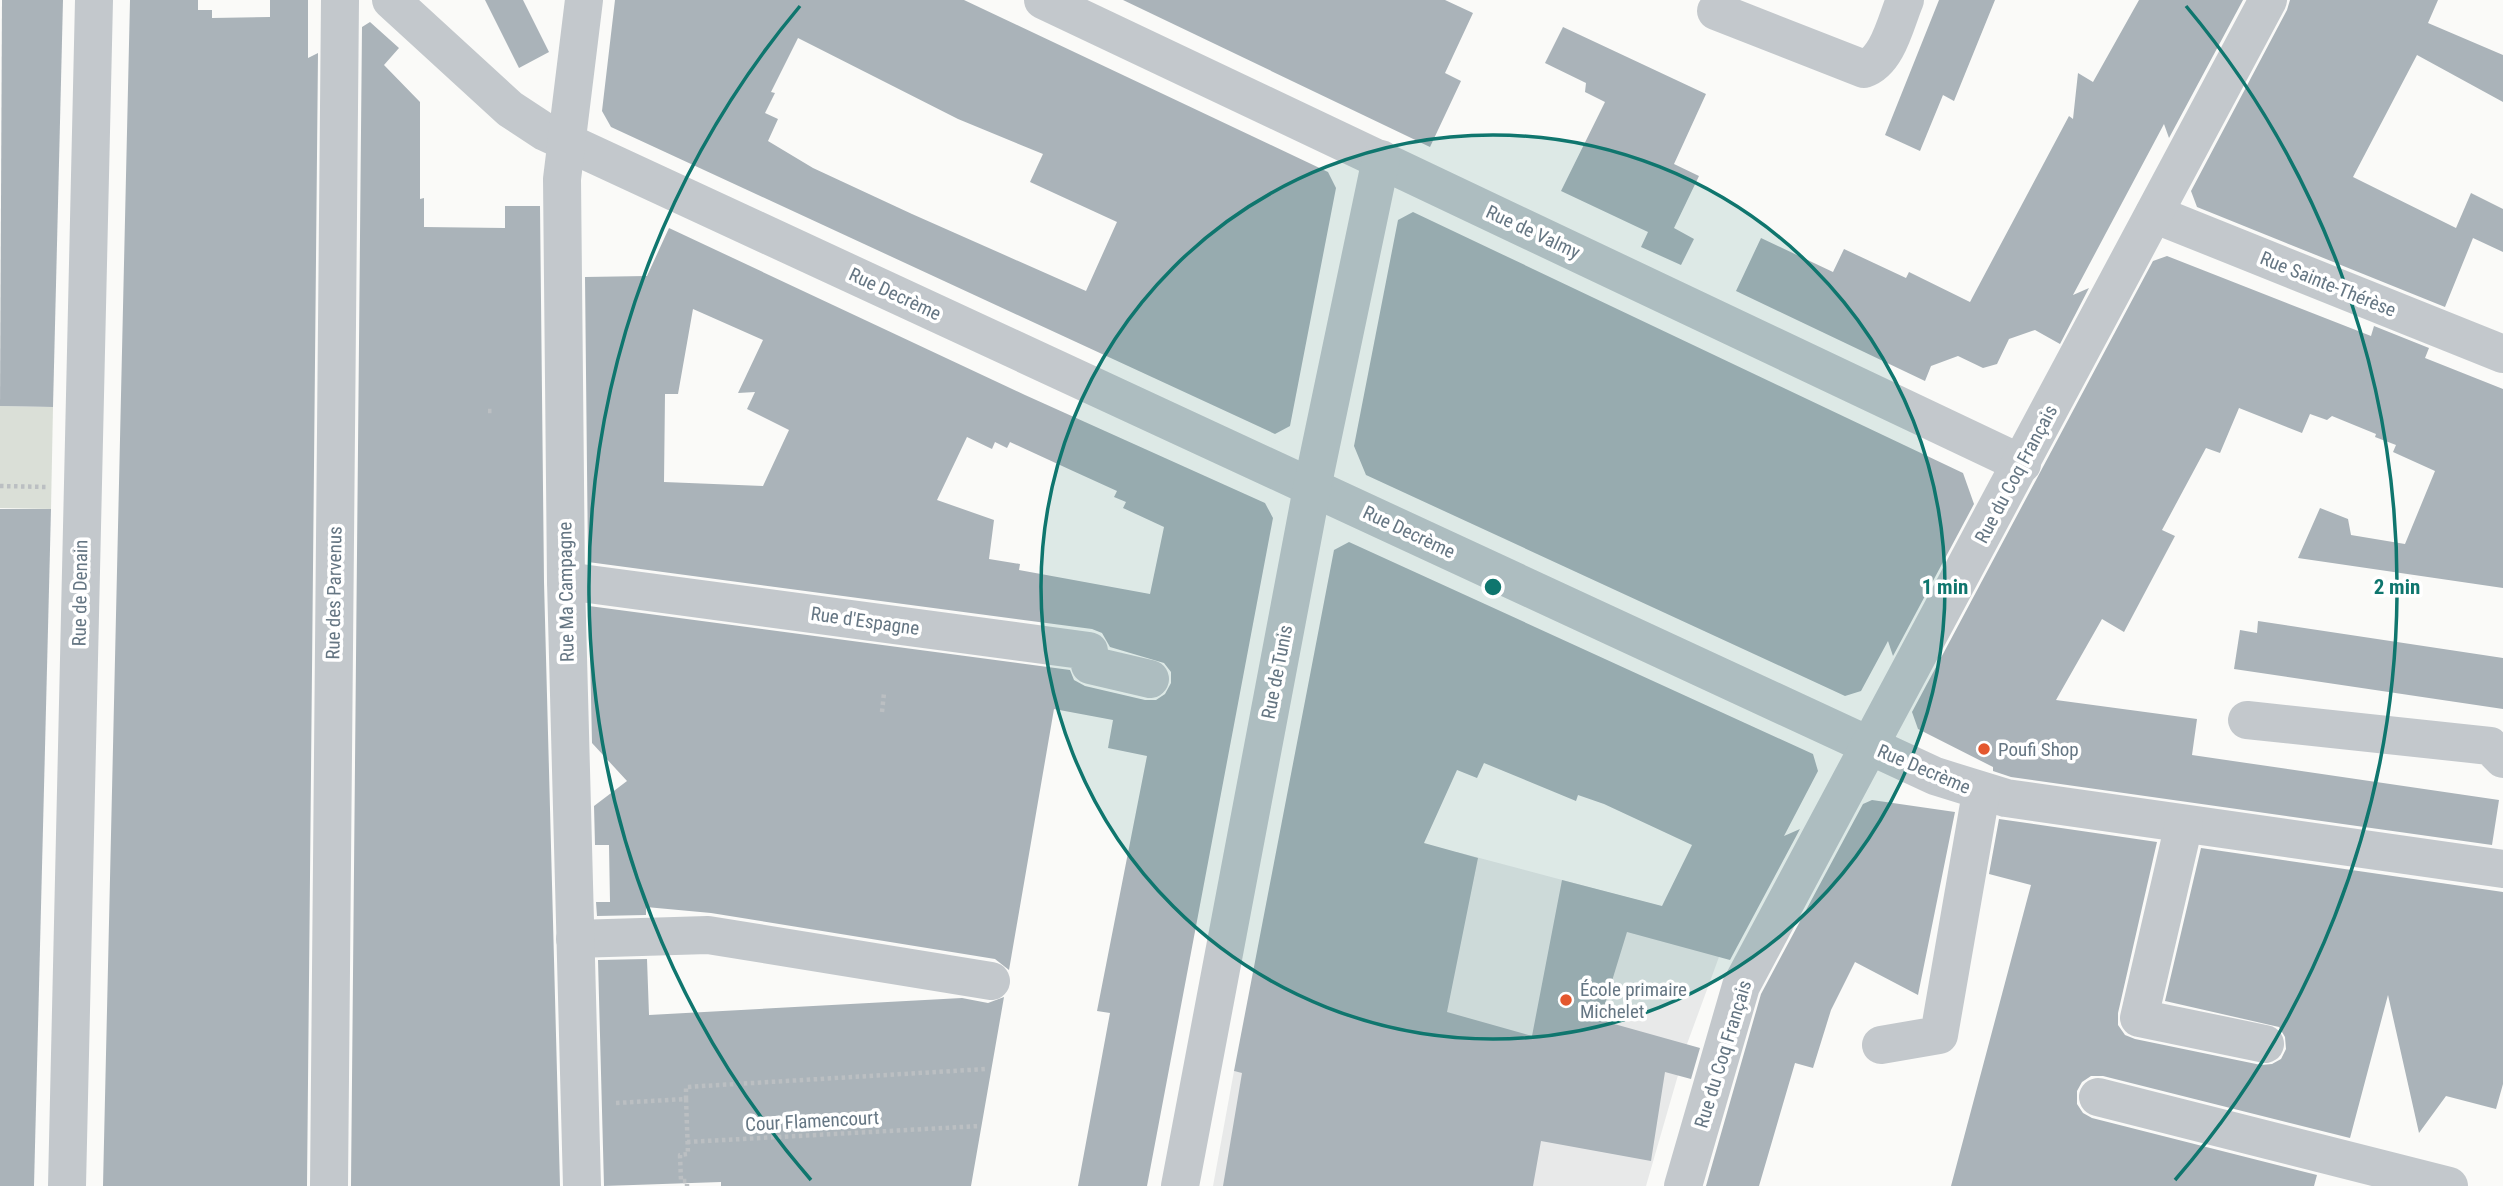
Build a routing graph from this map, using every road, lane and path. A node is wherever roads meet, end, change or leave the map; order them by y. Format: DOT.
graph roads {
  1 [pos="94,0"];
  2 [pos="340,0"];
  3 [pos="391,0"];
  4 [pos="584,0"];
  5 [pos="1043,0"];
  6 [pos="1905,0"];
  7 [pos="2268,0"];
  8 [pos="1716,11"];
  9 [pos="567,143"];
  10 [pos="1381,159"];
  11 [pos="2154,214"];
  12 [pos="2502,350"];
  13 [pos="488,411"];
  14 [pos="495,411"];
  15 [pos="2022,464"];
  16 [pos="1312,488"];
  17 [pos="566,582"];
  18 [pos="1150,678"];
  19 [pos="884,693"];
  20 [pos="882,712"];
  21 [pos="2247,720"];
  22 [pos="1869,746"];
  23 [pos="2503,759"];
  24 [pos="1981,793"];
  25 [pos="2184,824"];
  26 [pos="2503,869"];
  27 [pos="575,939"];
  28 [pos="991,981"];
  29 [pos="2265,1044"];
  30 [pos="1881,1045"];
  31 [pos="986,1069"];
  32 [pos="2098,1097"];
  33 [pos="686,1099"];
  34 [pos="580,1105"];
  35 [pos="980,1126"];
  36 [pos="687,1142"];
  37 [pos="2338,1172"];
  38 [pos="67,1186"];
  39 [pos="329,1186"];
  40 [pos="583,1186"];
  41 [pos="687,1186"];
  42 [pos="1180,1186"];
  43 [pos="1682,1186"];
  44 [pos="2449,1186"];
  1 -- 38 [label="street, Rue de Denain"];
  2 -- 39 [label="street, Rue des Parvenus"];
  3 -- 9 [label="street, Rue Decrème"];
  4 -- 9 [label="street, Rue Ma Campagne"];
  5 -- 10 [label="street, Rue de Valmy"];
  6 -- 8 [label="street"];
  7 -- 11 [label="street, Rue du Coq Français"];
  9 -- 16 [label="street, Rue Decrème"];
  9 -- 17 [label="street, Rue Ma Campagne"];
  10 -- 15 [label="street, Rue de Valmy"];
  10 -- 16 [label="street, Rue de Tunis"];
  11 -- 12 [label="street, Rue Sainte-Thérèse"];
  11 -- 15 [label="street, Rue du Coq Français"];
  13 -- 14 [label="path"];
  15 -- 22 [label="street, Rue du Coq Français"];
  16 -- 22 [label="street, Rue Decrème"];
  16 -- 42 [label="street, Rue de Tunis"];
  17 -- 18 [label="street, Rue d'Espagne"];
  17 -- 27 [label="street, Rue Ma Campagne"];
  19 -- 20 [label="path"];
  21 -- 23 [label="street"];
  22 -- 24 [label="street, Rue Decrème"];
  22 -- 43 [label="street, Rue du Coq Français"];
  24 -- 25 [label="street, Rue Decrème"];
  24 -- 30 [label="street"];
  25 -- 26 [label="street, Rue Decrème"];
  25 -- 29 [label="street"];
  27 -- 28 [label="street"];
  27 -- 34 [label="street, Rue Ma Campagne"];
  31 -- 33 [label="path"];
  32 -- 37 [label="street"];
  33 -- 34 [label="path"];
  33 -- 36 [label="path"];
  34 -- 40 [label="street, Rue Ma Campagne"];
  35 -- 36 [label="path, Cour Flamencourt"];
  36 -- 41 [label="path"];
  37 -- 44 [label="street"];
}
